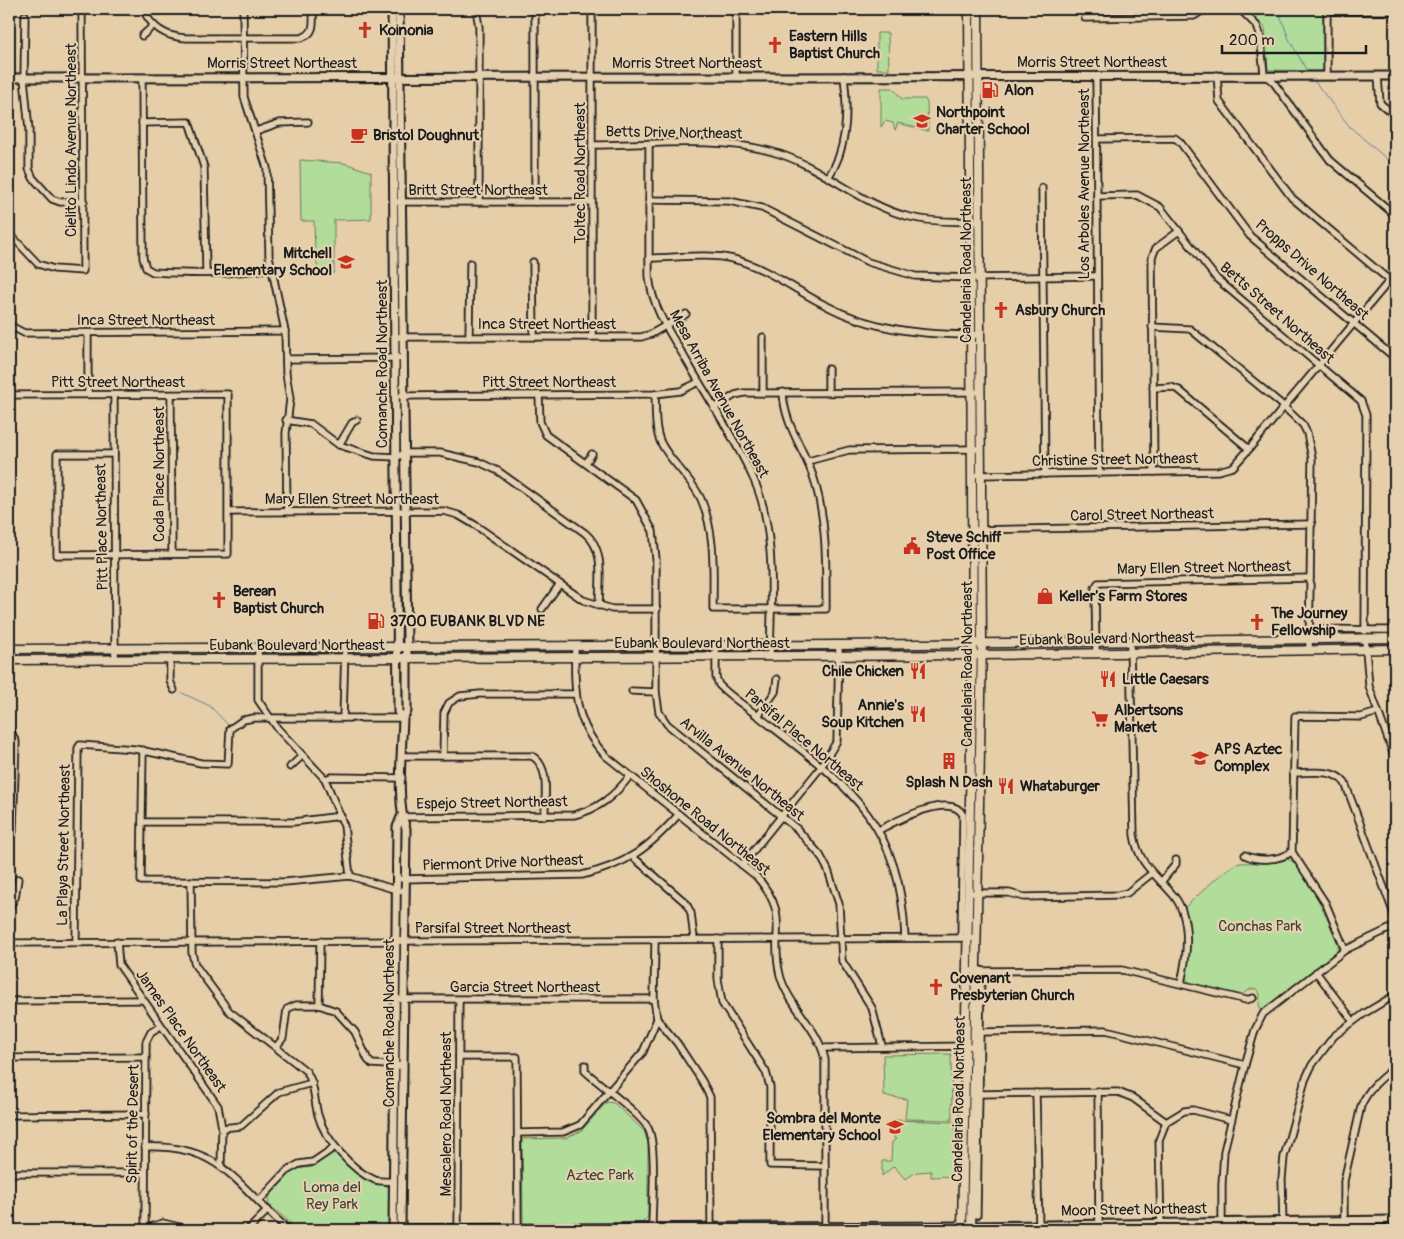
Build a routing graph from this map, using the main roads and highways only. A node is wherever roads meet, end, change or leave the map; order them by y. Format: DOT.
graph roads {
  1 [pos="969,9"];
  2 [pos="978,9"];
  3 [pos="1395,638"];
  4 [pos="973,644"];
  5 [pos="982,644"];
  6 [pos="9,649"];
  7 [pos="1395,649"];
  8 [pos="973,655"];
  9 [pos="982,655"];
  10 [pos="9,660"];
  11 [pos="968,938"];
  12 [pos="962,1228"];
  13 [pos="971,1228"];
  1 -- 4 [label="main road, Candelaria Road Northeast"];
  2 -- 5 [label="main road, Candelaria Road Northeast"];
  3 -- 5 [label="main road, Eubank Boulevard Northeast"];
  4 -- 5 [label="main road, Eubank Boulevard Northeast"];
  4 -- 6 [label="main road, Eubank Boulevard Northeast"];
  4 -- 8 [label="main road, Candelaria Road Northeast"];
  5 -- 9 [label="main road, Candelaria Road Northeast"];
  7 -- 9 [label="main road, Eubank Boulevard Northeast"];
  8 -- 9 [label="main road, Eubank Boulevard Northeast"];
  8 -- 10 [label="main road, Eubank Boulevard Northeast"];
  8 -- 11 [label="main road, Candelaria Road Northeast"];
  9 -- 11 [label="main road, Candelaria Road Northeast"];
  11 -- 12 [label="main road, Candelaria Road Northeast"];
  11 -- 13 [label="main road, Candelaria Road Northeast"];
}
